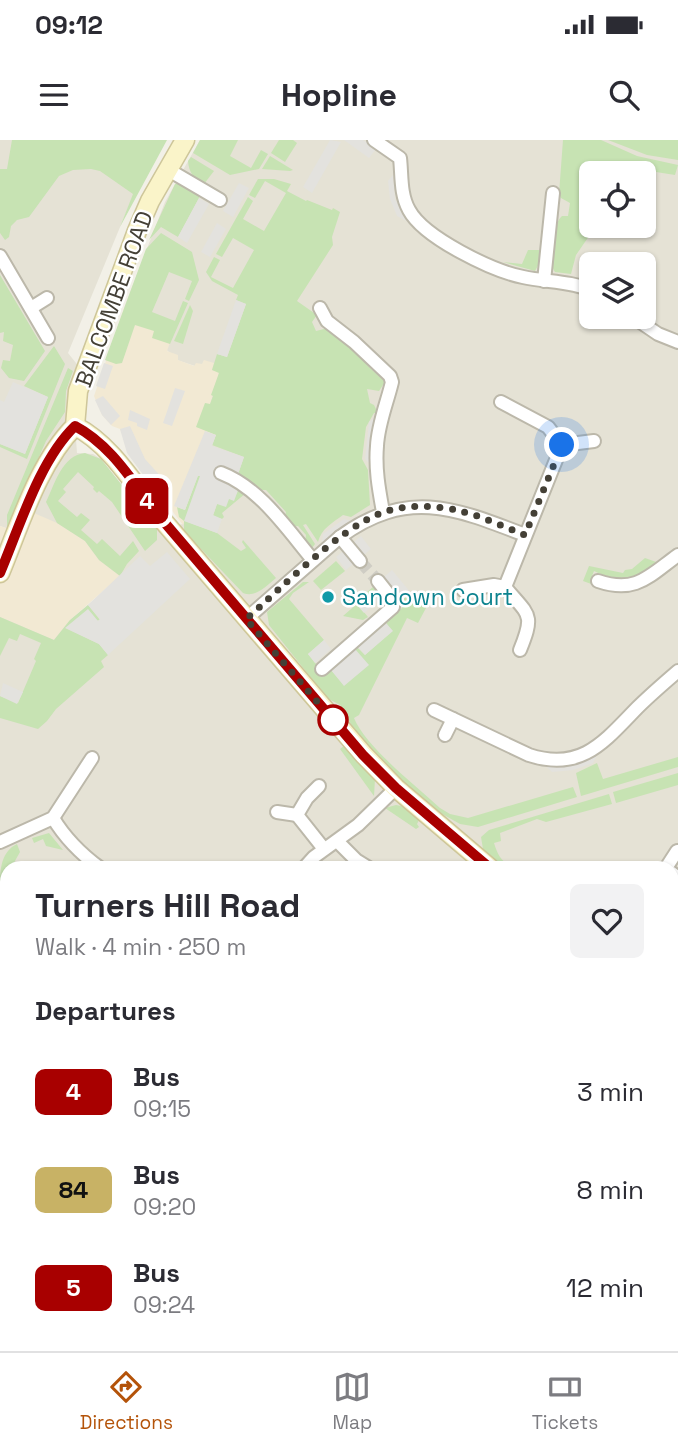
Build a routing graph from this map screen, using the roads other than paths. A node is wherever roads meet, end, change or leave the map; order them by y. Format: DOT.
graph roads {
  1 [pos="185,140"];
  2 [pos="374,140"];
  3 [pos="167,169"];
  4 [pos="553,193"];
  5 [pos="220,200"];
  6 [pos="0,256"];
  7 [pos="544,281"];
  8 [pos="579,286"];
  9 [pos="47,298"];
  10 [pos="31,308"];
  11 [pos="320,308"];
  12 [pos="651,329"];
  13 [pos="48,338"];
  14 [pos="678,342"];
  15 [pos="501,402"];
  16 [pos="75,426"];
  17 [pos="594,441"];
  18 [pos="562,445"];
  19 [pos="220,473"];
  20 [pos="383,512"];
  21 [pos="525,535"];
  22 [pos="340,537"];
  23 [pos="678,555"];
  24 [pos="313,560"];
  25 [pos="360,561"];
  26 [pos="0,573"];
  27 [pos="378,581"];
  28 [pos="598,581"];
  29 [pos="505,587"];
  30 [pos="463,590"];
  31 [pos="246,619"];
  32 [pos="520,650"];
  33 [pos="322,669"];
  34 [pos="678,671"];
  35 [pos="434,710"];
  36 [pos="453,719"];
  37 [pos="445,735"];
  38 [pos="92,758"];
  39 [pos="318,786"];
  40 [pos="396,788"];
  41 [pos="277,812"];
  42 [pos="297,814"];
  43 [pos="53,818"];
  44 [pos="337,841"];
  45 [pos="0,842"];
  46 [pos="324,849"];
  47 [pos="90,861"];
  48 [pos="311,861"];
  49 [pos="358,861"];
  50 [pos="482,861"];
  1 -- 3 [label="street, BALCOMBE ROAD"];
  2 -- 7 [label="street"];
  3 -- 5 [label="street"];
  3 -- 16 [label="street, BALCOMBE ROAD"];
  4 -- 7 [label="street"];
  6 -- 10 [label="street"];
  7 -- 8 [label="street"];
  9 -- 10 [label="street"];
  10 -- 13 [label="street"];
  11 -- 20 [label="street"];
  12 -- 14 [label="street"];
  15 -- 18 [label="street"];
  16 -- 26 [label="street"];
  16 -- 31 [label="street"];
  17 -- 18 [label="street"];
  18 -- 21 [label="street"];
  19 -- 24 [label="street"];
  20 -- 21 [label="street"];
  20 -- 22 [label="street"];
  21 -- 29 [label="street"];
  22 -- 24 [label="street"];
  22 -- 25 [label="street"];
  23 -- 28 [label="street"];
  24 -- 31 [label="street"];
  27 -- 33 [label="street"];
  29 -- 30 [label="street"];
  29 -- 32 [label="street"];
  31 -- 40 [label="street"];
  34 -- 36 [label="street"];
  35 -- 36 [label="street"];
  36 -- 37 [label="street"];
  38 -- 43 [label="street"];
  39 -- 42 [label="street"];
  40 -- 44 [label="street"];
  40 -- 50 [label="street"];
  41 -- 42 [label="street"];
  42 -- 46 [label="street"];
  43 -- 45 [label="street"];
  43 -- 47 [label="street"];
  44 -- 46 [label="street"];
  44 -- 49 [label="street"];
  46 -- 48 [label="street"];
}
